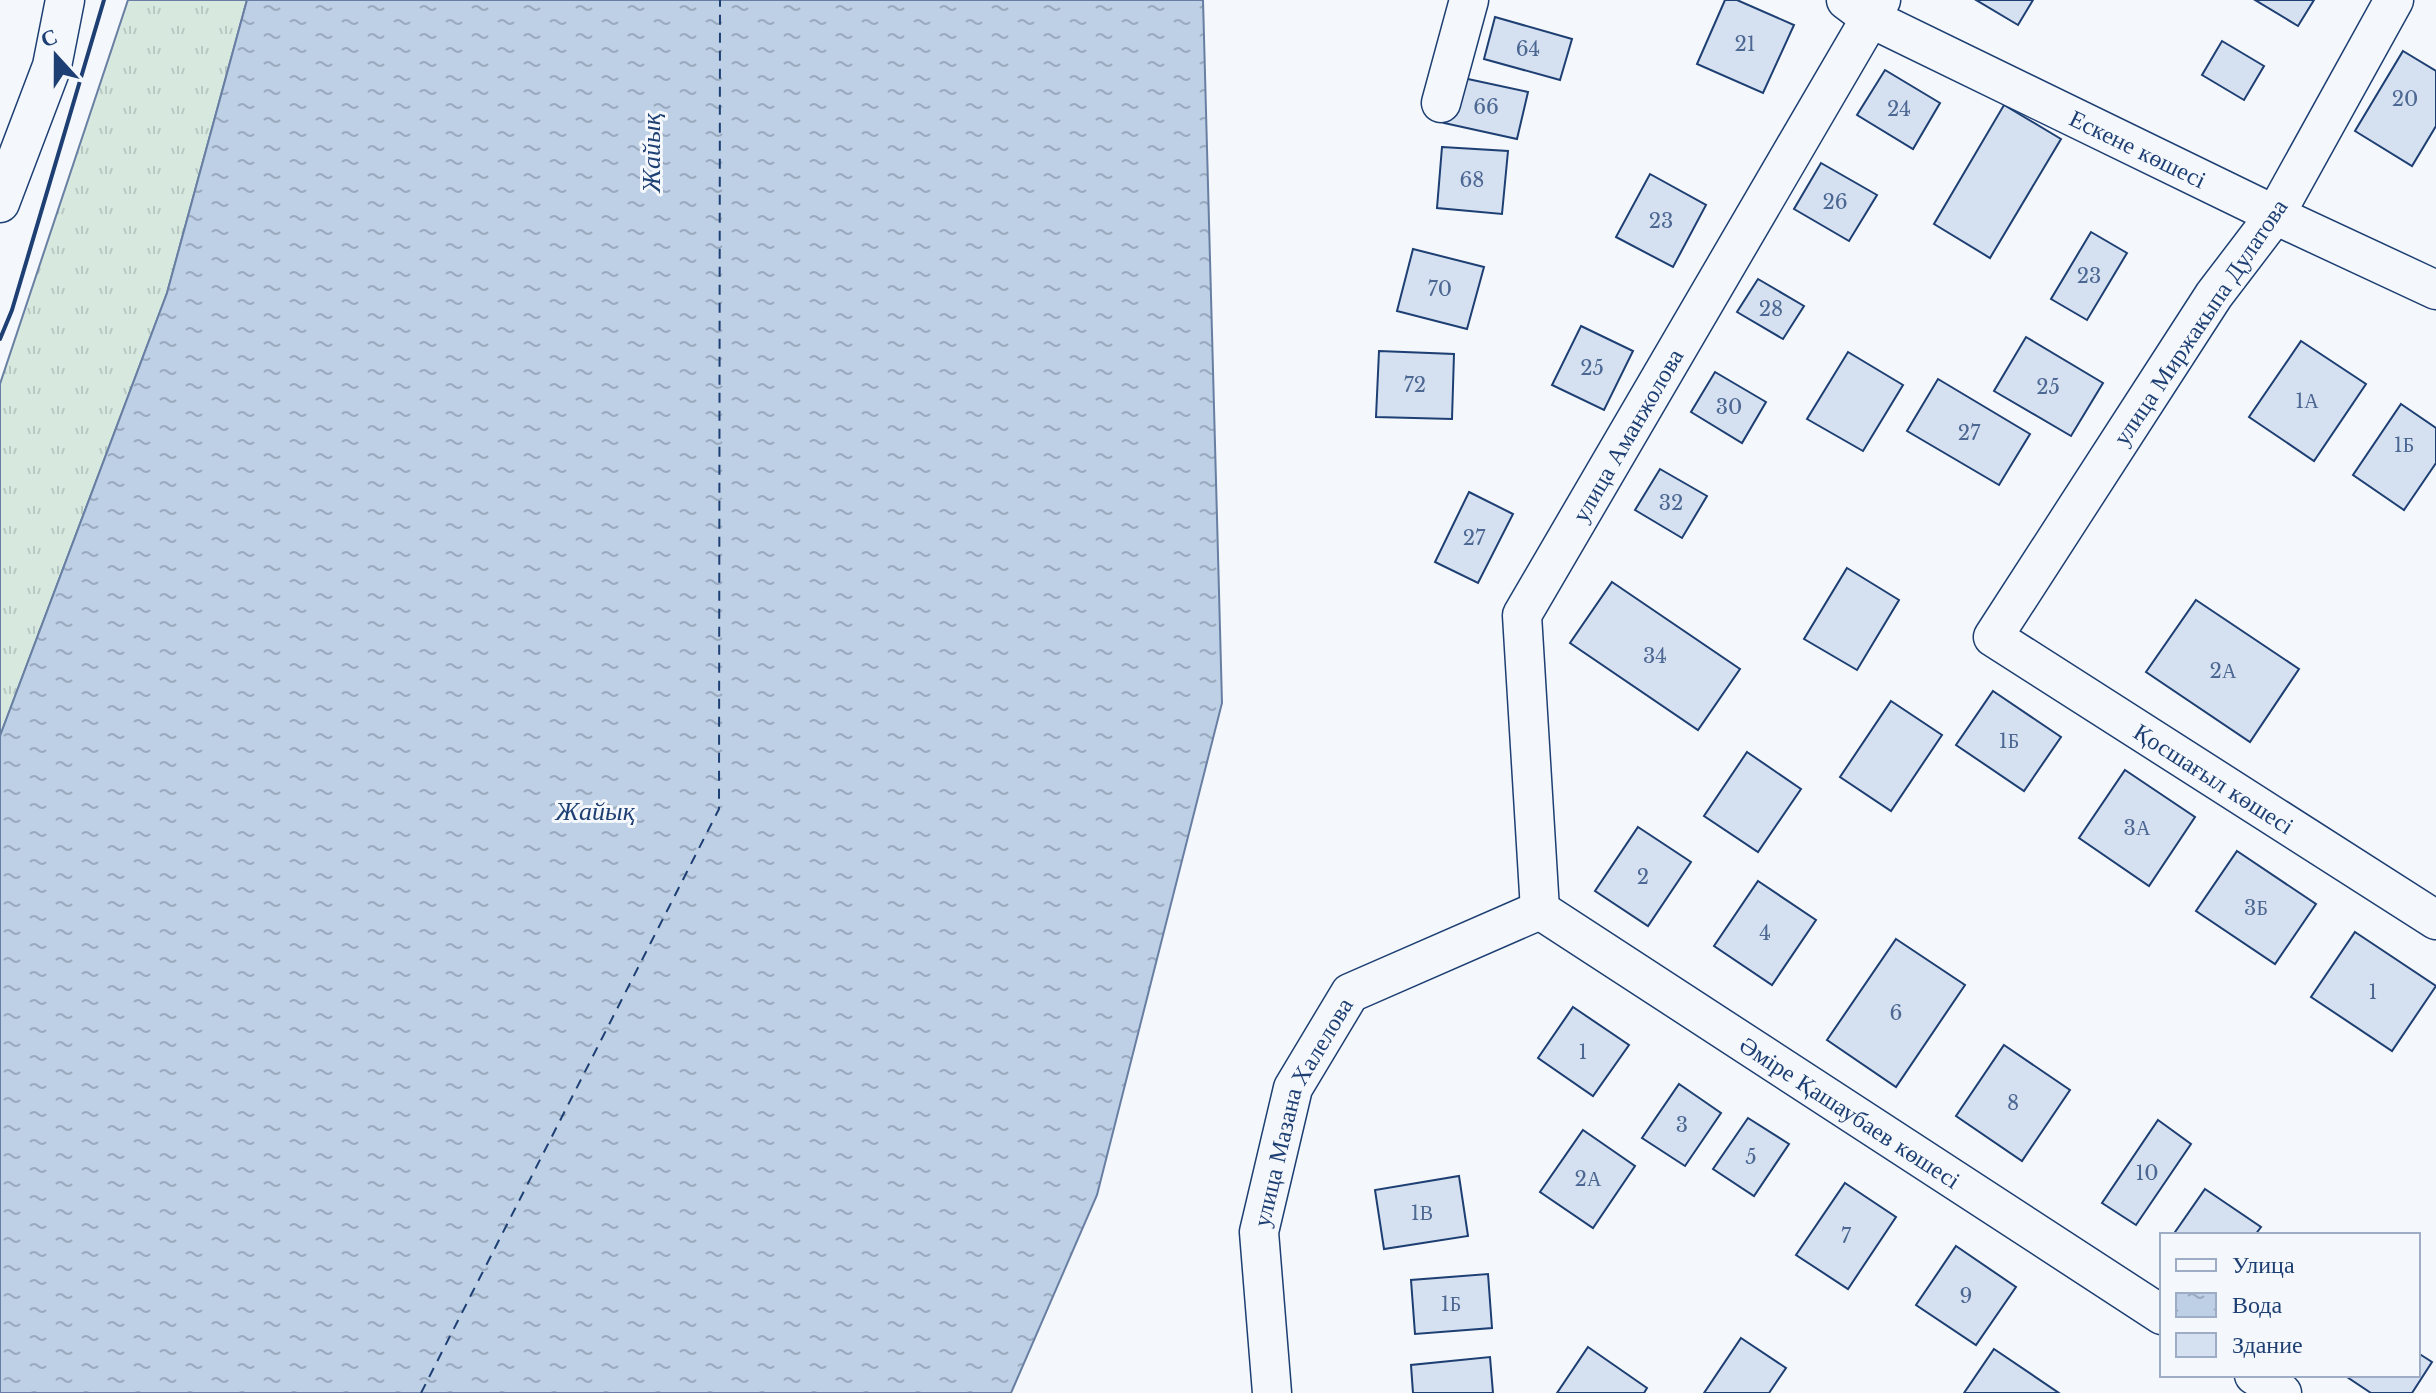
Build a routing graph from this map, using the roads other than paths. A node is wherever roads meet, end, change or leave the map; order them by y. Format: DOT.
graph roads {
  1 [pos="65,0"];
  2 [pos="1469,0"];
  3 [pos="2394,0"];
  4 [pos="1866,6"];
  5 [pos="1441,103"];
  6 [pos="0,203"];
  7 [pos="2275,215"];
  8 [pos="2436,290"];
  9 [pos="1993,637"];
  10 [pos="1540,910"];
  11 [pos="2436,920"];
  12 [pos="2160,1314"];
  13 [pos="2257,1377"];
  14 [pos="1272,1393"];
  15 [pos="2282,1393"];
  1 -- 6 [label="street"];
  2 -- 5 [label="street"];
  3 -- 7 [label="street, улица Миржакыпа Дулатова"];
  4 -- 7 [label="street, Ескене көшесі"];
  4 -- 10 [label="street, улица Аманжолова"];
  7 -- 8 [label="street, Ескене көшесі"];
  7 -- 9 [label="street, улица Миржакыпа Дулатова"];
  9 -- 11 [label="street, Қосшағыл көшесі"];
  10 -- 12 [label="street, Әміре Қашаубаев көшесі"];
  10 -- 14 [label="street, улица Мазана Халелова"];
  13 -- 15 [label="street"];
}
